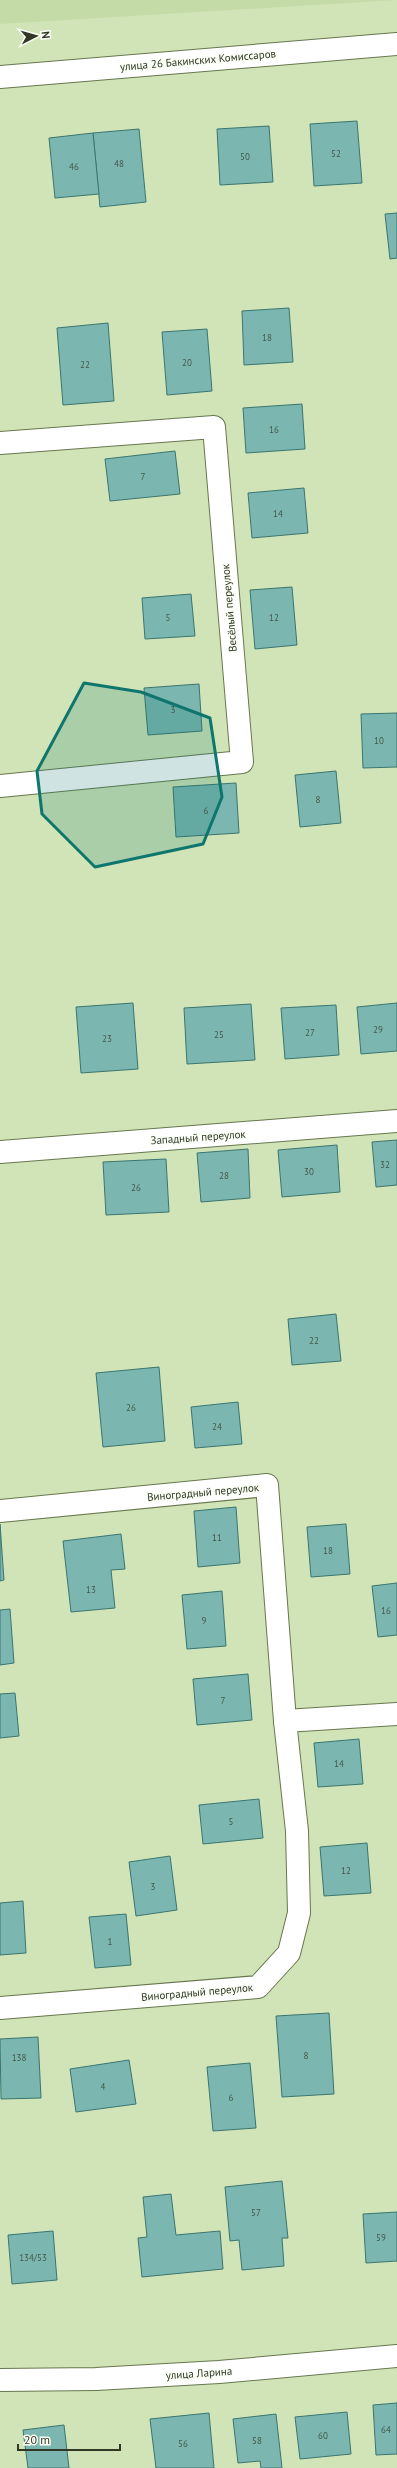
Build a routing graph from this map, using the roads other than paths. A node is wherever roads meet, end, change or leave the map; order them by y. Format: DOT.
graph roads {
  1 [pos="397,44"];
  2 [pos="0,76"];
  3 [pos="0,443"];
  4 [pos="0,786"];
  5 [pos="397,1121"];
  6 [pos="0,1152"];
  7 [pos="0,1511"];
  8 [pos="397,1714"];
  9 [pos="285,1721"];
  10 [pos="0,2008"];
  11 [pos="397,2356"];
  12 [pos="0,2380"];
  1 -- 2 [label="street, улица 26 Бакинских Комиссаров"];
  3 -- 4 [label="street, Весёлый переулок"];
  5 -- 6 [label="street, Западный переулок"];
  7 -- 9 [label="street, Виноградный переулок"];
  8 -- 9 [label="street"];
  9 -- 10 [label="street, Виноградный переулок"];
  11 -- 12 [label="street, улица Ларина"];
}
